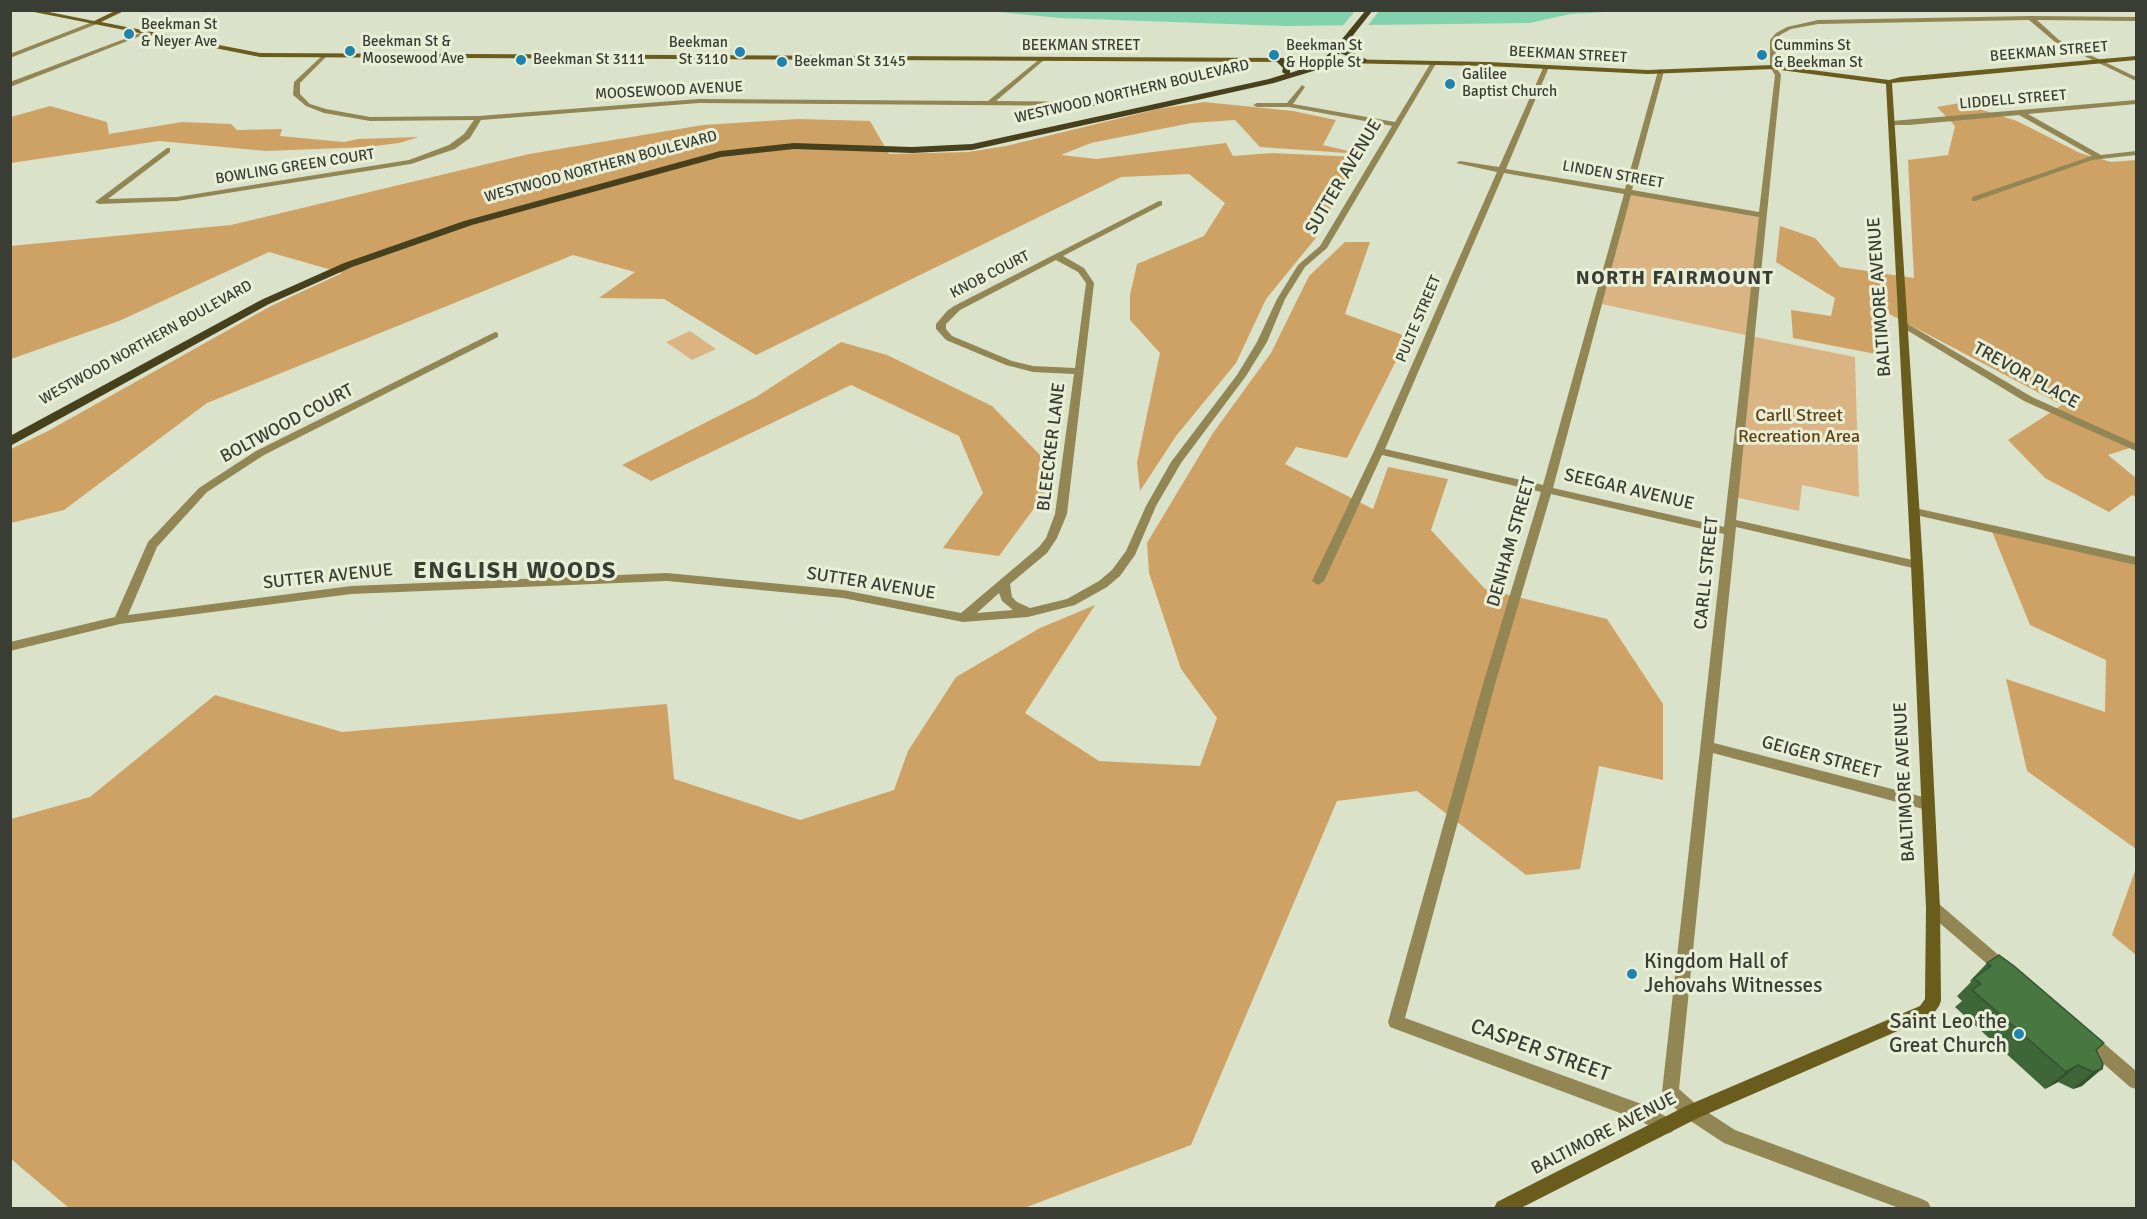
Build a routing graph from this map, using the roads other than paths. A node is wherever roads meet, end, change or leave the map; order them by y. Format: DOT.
graph roads {
  1 [pos="27,10"];
  2 [pos="123,10"];
  3 [pos="1370,10"];
  4 [pos="2031,18"];
  5 [pos="2136,20"];
  6 [pos="95,23"];
  7 [pos="145,33"];
  8 [pos="1340,51"];
  9 [pos="10,56"];
  10 [pos="324,56"];
  11 [pos="2136,58"];
  12 [pos="1042,59"];
  13 [pos="1280,60"];
  14 [pos="1326,60"];
  15 [pos="1362,61"];
  16 [pos="2099,61"];
  17 [pos="1434,62"];
  18 [pos="1546,67"];
  19 [pos="1773,67"];
  20 [pos="1661,71"];
  21 [pos="1286,72"];
  22 [pos="2136,80"];
  23 [pos="1889,82"];
  24 [pos="10,85"];
  25 [pos="1302,87"];
  26 [pos="2136,102"];
  27 [pos="990,103"];
  28 [pos="1102,104"];
  29 [pos="1257,105"];
  30 [pos="1289,105"];
  31 [pos="2021,113"];
  32 [pos="479,118"];
  33 [pos="1892,123"];
  34 [pos="1396,124"];
  35 [pos="167,150"];
  36 [pos="2136,153"];
  37 [pos="2100,157"];
  38 [pos="1460,163"];
  39 [pos="1501,170"];
  40 [pos="1628,192"];
  41 [pos="1975,199"];
  42 [pos="1160,203"];
  43 [pos="1762,215"];
  44 [pos="1058,257"];
  45 [pos="1903,324"];
  46 [pos="495,335"];
  47 [pos="1078,371"];
  48 [pos="10,433"];
  49 [pos="10,442"];
  50 [pos="2136,448"];
  51 [pos="1379,451"];
  52 [pos="1547,490"];
  53 [pos="1915,512"];
  54 [pos="1730,527"];
  55 [pos="2136,561"];
  56 [pos="1917,565"];
  57 [pos="1318,582"];
  58 [pos="1004,583"];
  59 [pos="1028,613"];
  60 [pos="963,618"];
  61 [pos="120,620"];
  62 [pos="10,647"];
  63 [pos="1706,746"];
  64 [pos="1927,804"];
  65 [pos="1933,908"];
  66 [pos="2021,983"];
  67 [pos="1396,1022"];
  68 [pos="2074,1029"];
  69 [pos="2136,1082"];
  70 [pos="1692,1112"];
  71 [pos="1666,1126"];
  72 [pos="1503,1209"];
  73 [pos="1922,1209"];
  1 -- 6 [label="main road, BEEKMAN STREET"];
  2 -- 6 [label="main road"];
  3 -- 8 [label="main road"];
  4 -- 5 [label="street"];
  4 -- 16 [label="street"];
  4 -- 19 [label="street, CARLL STREET"];
  6 -- 7 [label="main road, BEEKMAN STREET"];
  6 -- 9 [label="street"];
  7 -- 10 [label="main road, BEEKMAN STREET"];
  7 -- 24 [label="street"];
  8 -- 14 [label="main road"];
  8 -- 15 [label="main road"];
  10 -- 12 [label="main road, BEEKMAN STREET"];
  10 -- 32 [label="street, MOOSEWOOD AVENUE"];
  11 -- 16 [label="main road, BEEKMAN STREET"];
  12 -- 13 [label="main road, BEEKMAN STREET"];
  12 -- 27 [label="street"];
  13 -- 14 [label="main road, BEEKMAN STREET"];
  13 -- 21 [label="main road"];
  14 -- 15 [label="main road, BEEKMAN STREET"];
  14 -- 21 [label="main road, WESTWOOD NORTHERN BOULEVARD"];
  14 -- 49 [label="main road, WESTWOOD NORTHERN BOULEVARD"];
  15 -- 17 [label="main road, BEEKMAN STREET"];
  16 -- 22 [label="street"];
  16 -- 23 [label="main road, BEEKMAN STREET"];
  17 -- 18 [label="main road, BEEKMAN STREET"];
  17 -- 34 [label="street, SUTTER AVENUE"];
  18 -- 20 [label="main road, BEEKMAN STREET"];
  18 -- 39 [label="street, PULTE STREET"];
  19 -- 20 [label="main road, BEEKMAN STREET"];
  19 -- 23 [label="main road, BEEKMAN STREET"];
  19 -- 43 [label="street, CARLL STREET"];
  20 -- 40 [label="street, DENHAM STREET"];
  21 -- 48 [label="main road, WESTWOOD NORTHERN BOULEVARD"];
  23 -- 33 [label="main road, BALTIMORE AVENUE"];
  25 -- 30 [label="street"];
  26 -- 31 [label="street, LIDDELL STREET"];
  27 -- 28 [label="street, MOOSEWOOD AVENUE"];
  27 -- 32 [label="street, MOOSEWOOD AVENUE"];
  29 -- 30 [label="street"];
  30 -- 34 [label="street"];
  31 -- 33 [label="street, LIDDELL STREET"];
  31 -- 37 [label="street"];
  32 -- 35 [label="street, BOWLING GREEN COURT"];
  33 -- 45 [label="main road, BALTIMORE AVENUE"];
  34 -- 59 [label="street, SUTTER AVENUE"];
  36 -- 37 [label="street"];
  37 -- 41 [label="street"];
  38 -- 39 [label="street, LINDEN STREET"];
  39 -- 40 [label="street, LINDEN STREET"];
  39 -- 51 [label="street, PULTE STREET"];
  40 -- 43 [label="street, LINDEN STREET"];
  40 -- 52 [label="street, DENHAM STREET"];
  42 -- 44 [label="street, KNOB COURT"];
  43 -- 54 [label="street, CARLL STREET"];
  44 -- 47 [label="street, BLEECKER LANE"];
  44 -- 47 [label="street, KNOB COURT"];
  45 -- 50 [label="street, TREVOR PLACE"];
  45 -- 53 [label="main road, BALTIMORE AVENUE"];
  46 -- 61 [label="street, BOLTWOOD COURT"];
  47 -- 58 [label="street, BLEECKER LANE"];
  51 -- 52 [label="street, SEEGAR AVENUE"];
  51 -- 57 [label="street, PULTE STREET"];
  52 -- 54 [label="street, SEEGAR AVENUE"];
  52 -- 67 [label="street, DENHAM STREET"];
  53 -- 55 [label="street"];
  53 -- 56 [label="main road, BALTIMORE AVENUE"];
  54 -- 56 [label="street, SEEGAR AVENUE"];
  54 -- 63 [label="street, CARLL STREET"];
  56 -- 64 [label="main road, BALTIMORE AVENUE"];
  58 -- 59 [label="street"];
  58 -- 60 [label="street, BLEECKER LANE"];
  59 -- 60 [label="street, SUTTER AVENUE"];
  60 -- 61 [label="street, SUTTER AVENUE"];
  61 -- 62 [label="street, SUTTER AVENUE"];
  63 -- 64 [label="street, GEIGER STREET"];
  63 -- 70 [label="street, CARLL STREET"];
  64 -- 65 [label="main road, BALTIMORE AVENUE"];
  65 -- 66 [label="street"];
  65 -- 70 [label="main road, BALTIMORE AVENUE"];
  67 -- 71 [label="street, CASPER STREET"];
  68 -- 69 [label="street"];
  70 -- 71 [label="main road, BALTIMORE AVENUE"];
  70 -- 73 [label="street"];
  71 -- 72 [label="main road, BALTIMORE AVENUE"];
}
